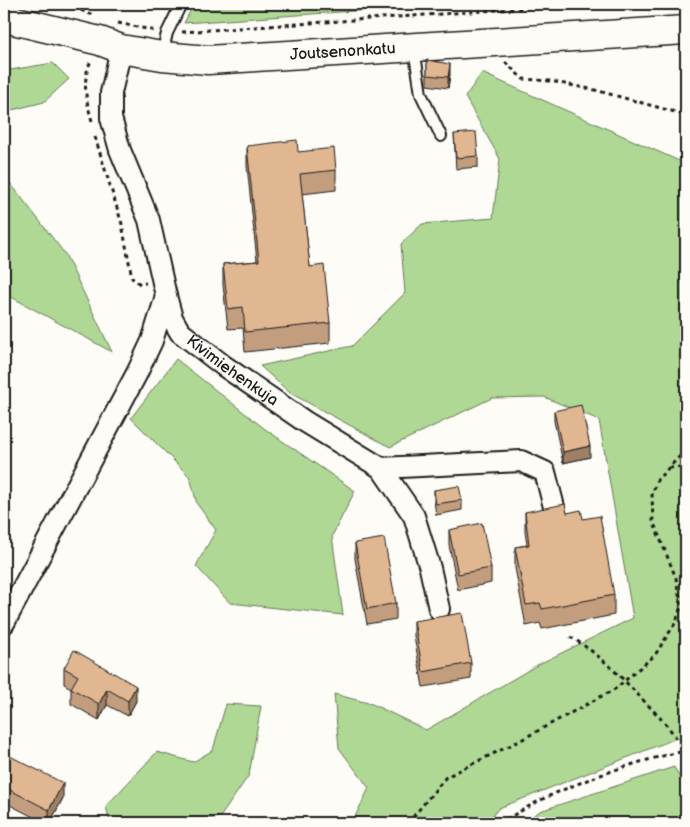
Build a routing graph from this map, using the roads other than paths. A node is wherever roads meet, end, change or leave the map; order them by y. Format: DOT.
graph roads {
  1 [pos="181,4"];
  2 [pos="4,18"];
  3 [pos="686,30"];
  4 [pos="164,44"];
  5 [pos="414,47"];
  6 [pos="121,49"];
  7 [pos="440,136"];
  8 [pos="166,296"];
  9 [pos="381,468"];
  10 [pos="554,507"];
  11 [pos="439,609"];
  12 [pos="4,623"];
  1 -- 4 [label="lane"];
  2 -- 6 [label="main road, Joutsenonkatu"];
  3 -- 5 [label="main road, Joutsenonkatu"];
  4 -- 5 [label="main road, Joutsenonkatu"];
  4 -- 6 [label="main road, Joutsenonkatu"];
  5 -- 7 [label="lane"];
  6 -- 8 [label="street, Kivimiehenkuja"];
  8 -- 9 [label="street, Kivimiehenkuja"];
  8 -- 12 [label="street"];
  9 -- 10 [label="street"];
  9 -- 11 [label="street, Kivimiehenkuja"];
}
